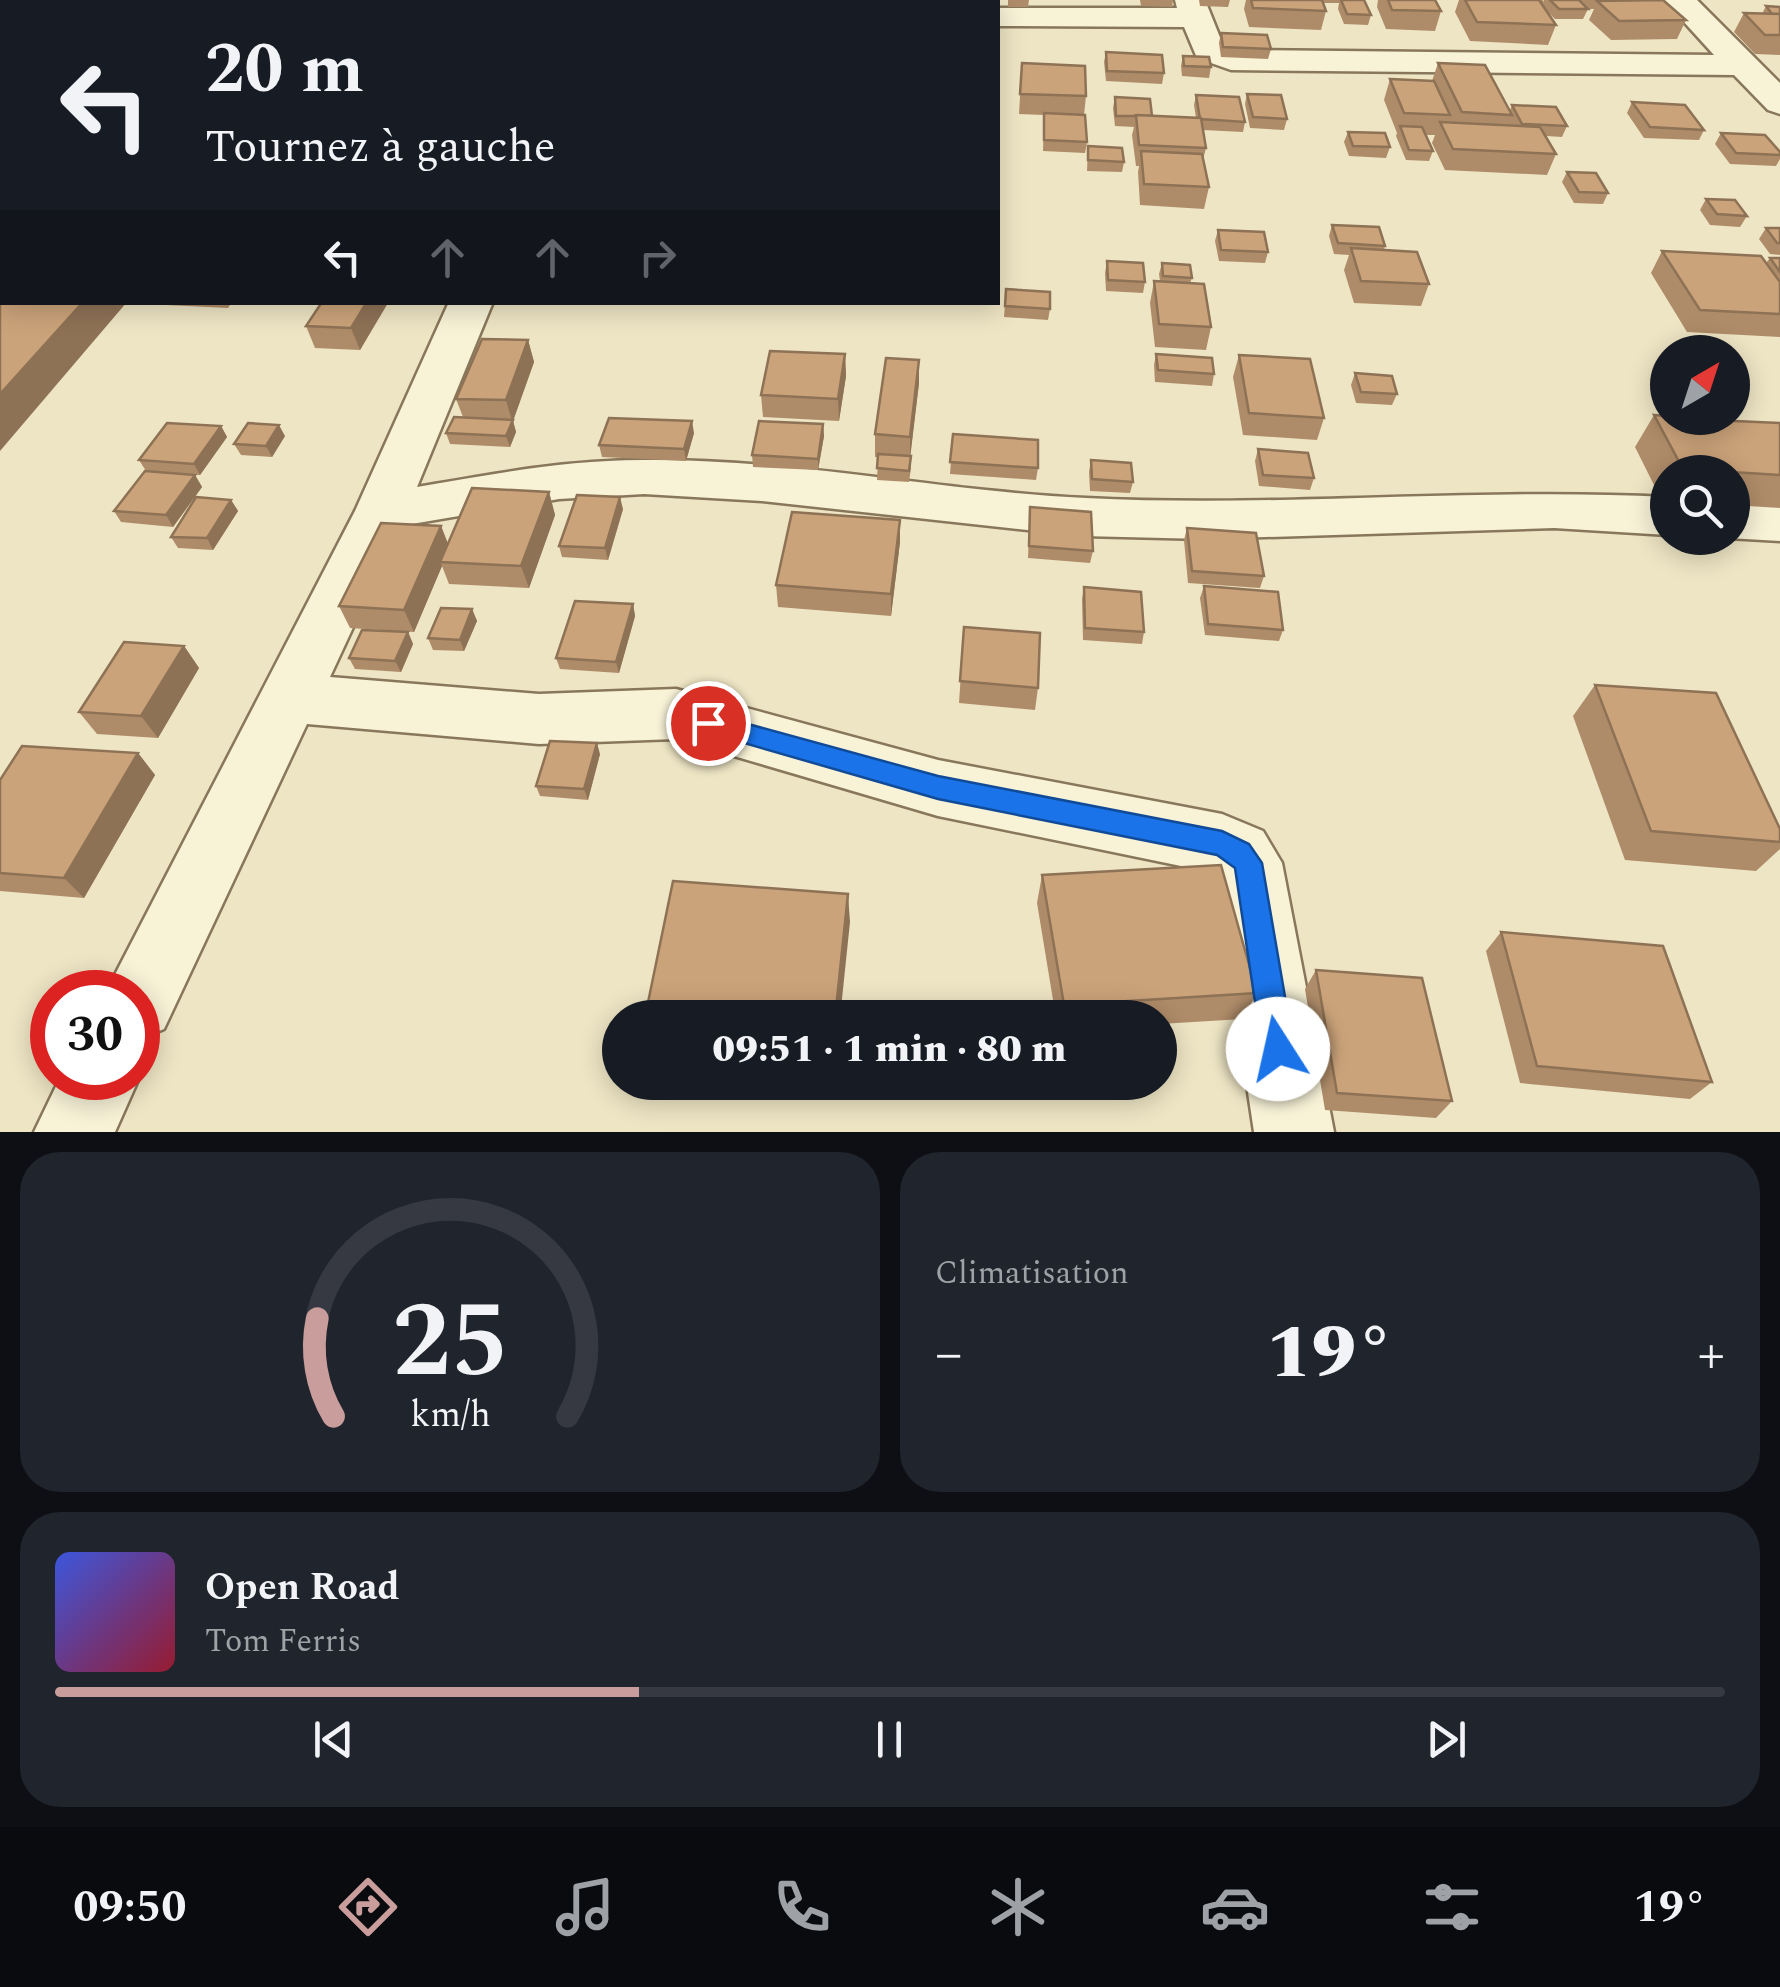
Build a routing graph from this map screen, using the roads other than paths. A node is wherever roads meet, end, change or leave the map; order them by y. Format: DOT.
graph roads {
  1 [pos="1679,0"];
  2 [pos="1192,9"];
  3 [pos="1000,17"];
  4 [pos="1744,64"];
  5 [pos="1780,103"];
  6 [pos="469,305"];
  7 [pos="382,511"];
  8 [pos="1650,515"];
  9 [pos="1750,521"];
  10 [pos="1780,522"];
  11 [pos="289,698"];
  12 [pos="155,970"];
  13 [pos="90,1100"];
  14 [pos="74,1132"];
  15 [pos="1294,1132"];
  1 -- 4 [label="street"];
  2 -- 3 [label="street"];
  2 -- 4 [label="street"];
  4 -- 5 [label="street"];
  6 -- 7 [label="street"];
  7 -- 8 [label="street"];
  7 -- 11 [label="street"];
  9 -- 10 [label="street"];
  11 -- 12 [label="street"];
  11 -- 15 [label="street"];
  13 -- 14 [label="street"];
}
